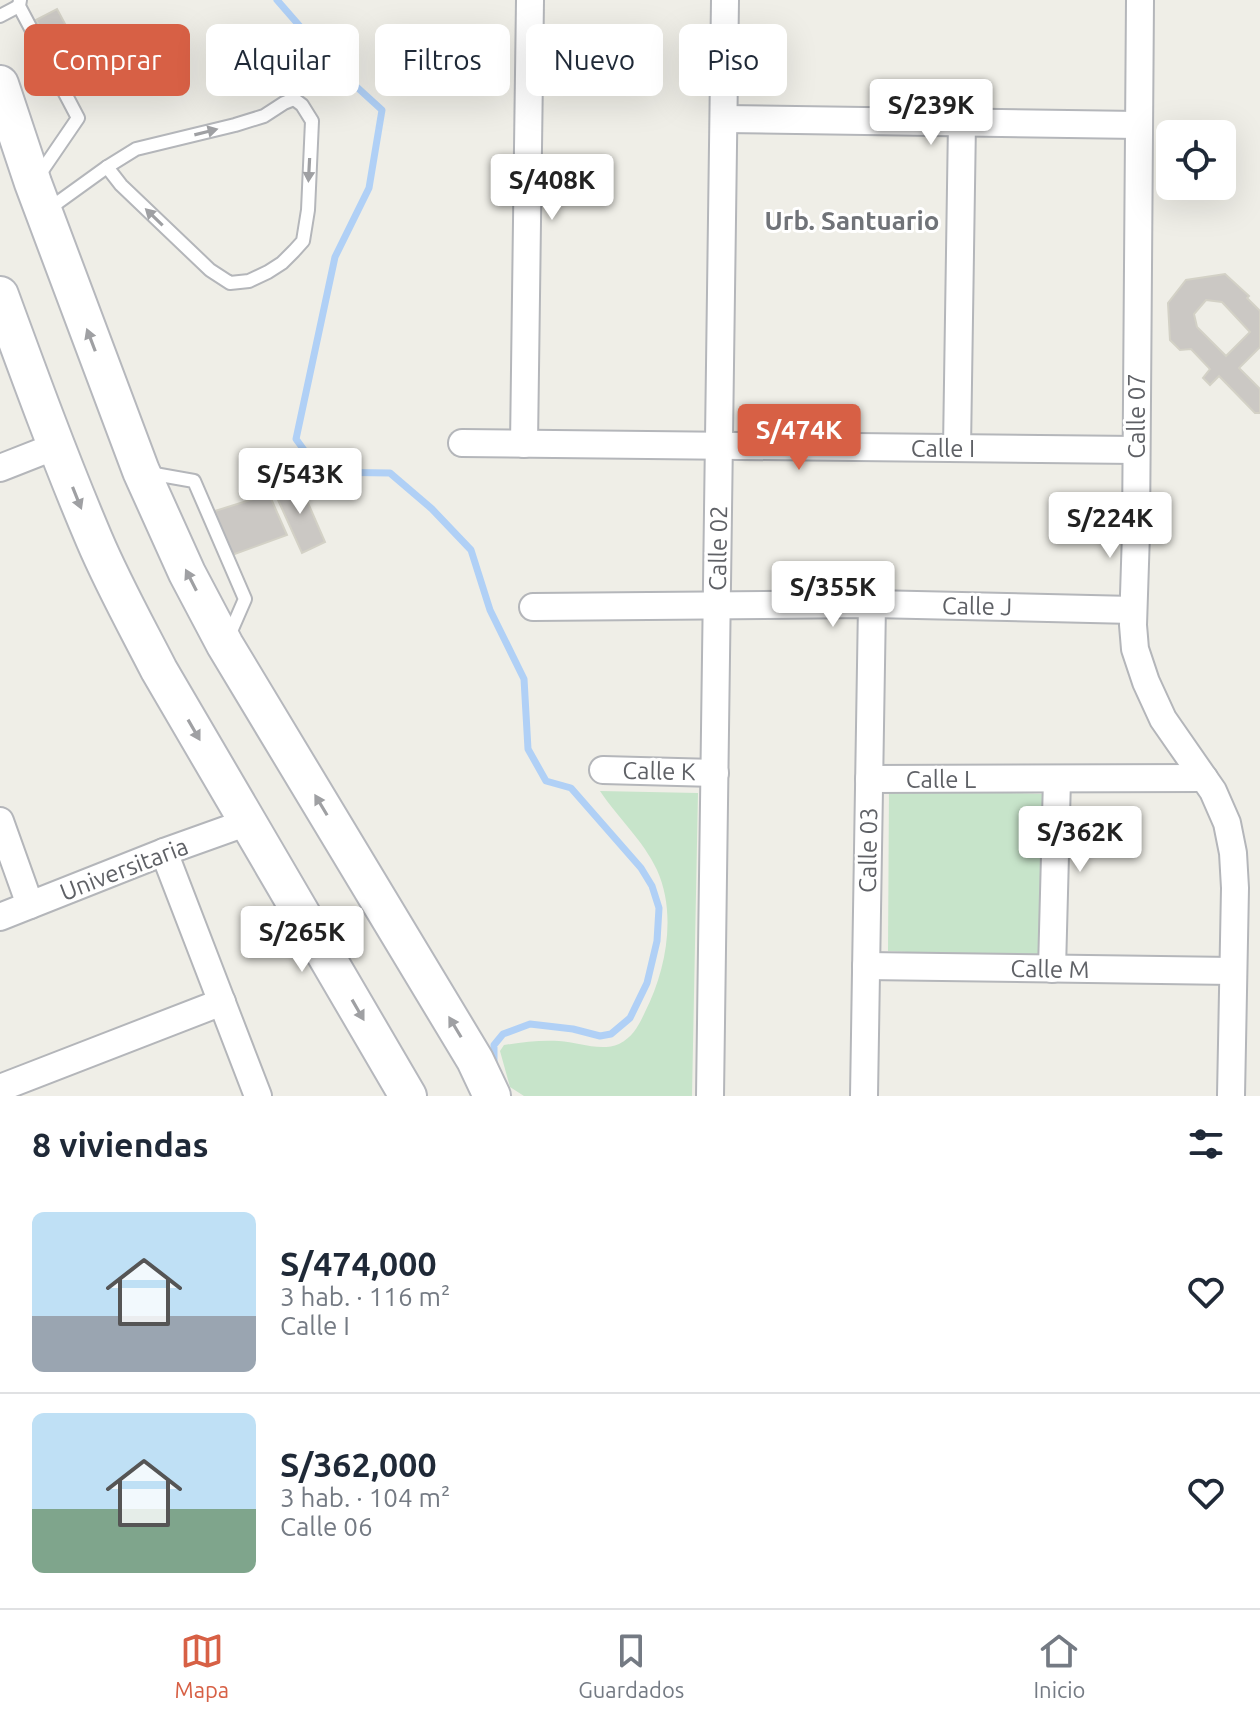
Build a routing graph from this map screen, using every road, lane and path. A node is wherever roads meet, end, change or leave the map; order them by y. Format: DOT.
graph roads {
  1 [pos="530,0"];
  2 [pos="725,0"];
  3 [pos="1140,0"];
  4 [pos="20,3"];
  5 [pos="0,16"];
  6 [pos="0,84"];
  7 [pos="292,96"];
  8 [pos="294,99"];
  9 [pos="724,119"];
  10 [pos="962,122"];
  11 [pos="1138,125"];
  12 [pos="107,167"];
  13 [pos="38,198"];
  14 [pos="0,295"];
  15 [pos="462,443"];
  16 [pos="524,444"];
  17 [pos="56,446"];
  18 [pos="719,446"];
  19 [pos="957,448"];
  20 [pos="1136,450"];
  21 [pos="0,468"];
  22 [pos="872,604"];
  23 [pos="717,605"];
  24 [pos="533,607"];
  25 [pos="1133,610"];
  26 [pos="603,770"];
  27 [pos="715,773"];
  28 [pos="1204,778"];
  29 [pos="869,779"];
  30 [pos="1057,779"];
  31 [pos="0,821"];
  32 [pos="248,822"];
  33 [pos="164,852"];
  34 [pos="30,905"];
  35 [pos="0,917"];
  36 [pos="866,966"];
  37 [pos="1052,969"];
  38 [pos="1233,971"];
  39 [pos="222,1002"];
  40 [pos="0,1088"];
  41 [pos="258,1096"];
  42 [pos="408,1096"];
  43 [pos="492,1096"];
  44 [pos="710,1096"];
  45 [pos="864,1096"];
  46 [pos="1231,1096"];
  1 -- 16 [label="street"];
  2 -- 9 [label="street, Calle 02"];
  3 -- 11 [label="street, Calle 07"];
  4 -- 5 [label="lane"];
  4 -- 13 [label="lane"];
  6 -- 13 [label="main road"];
  7 -- 8 [label="lane"];
  12 -- 8 [label="lane, one-way"];
  8 -- 12 [label="lane, one-way"];
  9 -- 10 [label="street"];
  9 -- 18 [label="street, Calle 02"];
  10 -- 11 [label="street"];
  10 -- 19 [label="street"];
  11 -- 20 [label="street, Calle 07"];
  12 -- 13 [label="lane"];
  43 -- 13 [label="main road, one-way"];
  14 -- 17 [label="main road"];
  15 -- 16 [label="street, Calle I"];
  16 -- 18 [label="street, Calle I"];
  17 -- 21 [label="street"];
  17 -- 32 [label="main road, one-way"];
  18 -- 19 [label="street, Calle I"];
  18 -- 23 [label="street, Calle 02"];
  19 -- 20 [label="street, Calle I"];
  20 -- 25 [label="street, Calle 07"];
  22 -- 23 [label="street, Calle J"];
  22 -- 25 [label="street, Calle J"];
  22 -- 29 [label="street, Calle 03"];
  23 -- 24 [label="street, Calle J"];
  23 -- 27 [label="street, Calle 02"];
  25 -- 28 [label="street, Calle 07"];
  26 -- 27 [label="street, Calle K"];
  27 -- 44 [label="street, Calle 02"];
  28 -- 30 [label="street, Calle L"];
  28 -- 38 [label="street, Calle 07"];
  29 -- 30 [label="street, Calle L"];
  29 -- 36 [label="street, Calle 03"];
  30 -- 37 [label="street"];
  31 -- 34 [label="street"];
  32 -- 33 [label="street, Universitaria"];
  32 -- 42 [label="main road, one-way"];
  33 -- 34 [label="street, Universitaria"];
  33 -- 39 [label="street"];
  34 -- 35 [label="street, Universitaria"];
  36 -- 37 [label="street, Calle M"];
  36 -- 45 [label="street, Calle 03"];
  37 -- 38 [label="street, Calle M"];
  38 -- 46 [label="street, Calle 07"];
  39 -- 40 [label="street"];
  39 -- 41 [label="street"];
}
